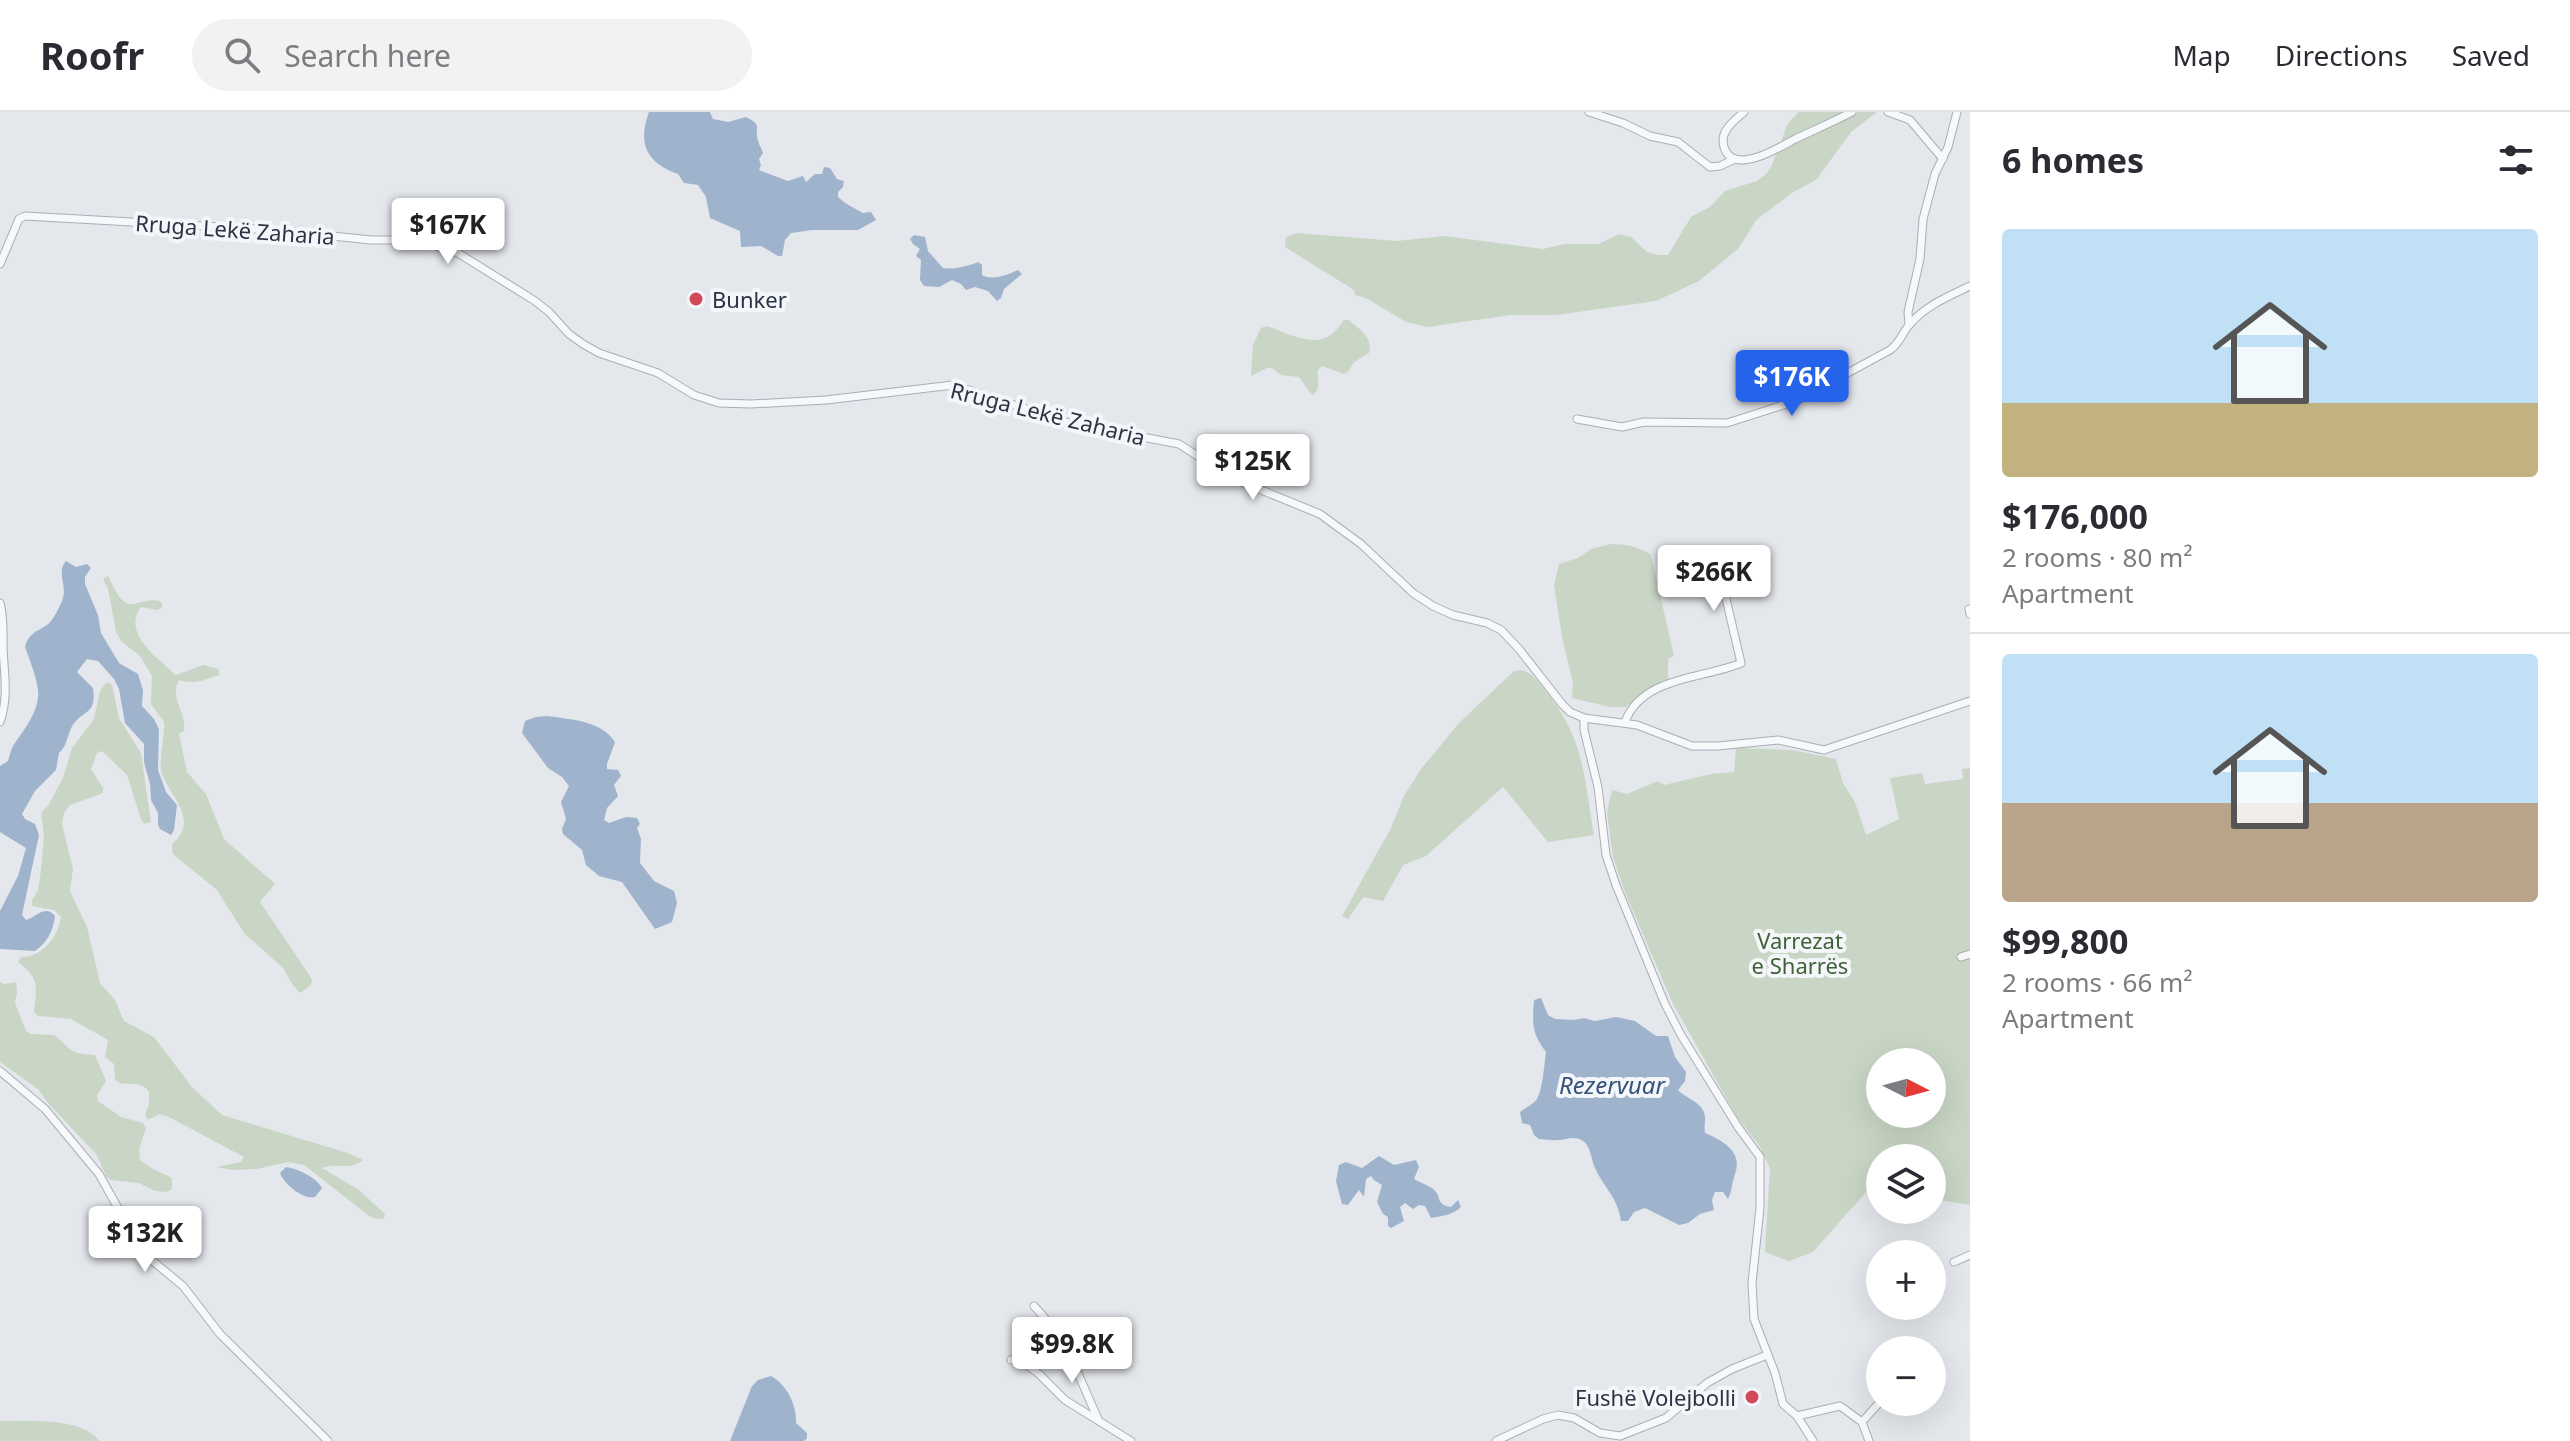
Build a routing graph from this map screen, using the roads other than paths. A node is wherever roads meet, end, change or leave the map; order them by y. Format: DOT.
graph roads {
  1 [pos="1589,112"];
  2 [pos="1744,112"];
  3 [pos="1852,112"];
  4 [pos="1888,112"];
  5 [pos="1957,112"];
  6 [pos="1735,159"];
  7 [pos="1943,159"];
  8 [pos="0,264"];
  9 [pos="1970,286"];
  10 [pos="1909,325"];
  11 [pos="1577,419"];
  12 [pos="1717,560"];
  13 [pos="0,603"];
  14 [pos="1970,701"];
  15 [pos="1584,718"];
  16 [pos="0,722"];
  17 [pos="1625,722"];
  18 [pos="1970,954"];
  19 [pos="1961,957"];
  20 [pos="0,1071"];
  21 [pos="1970,1255"];
  22 [pos="1954,1262"];
  23 [pos="1034,1306"];
  24 [pos="1767,1355"];
  25 [pos="1011,1360"];
  26 [pos="1797,1416"];
  27 [pos="1867,1416"];
  28 [pos="1099,1421"];
  29 [pos="1862,1422"];
  30 [pos="328,1441"];
  31 [pos="1131,1441"];
  32 [pos="1496,1441"];
  33 [pos="1813,1441"];
  34 [pos="1869,1441"];
  1 -- 6 [label="street"];
  2 -- 6 [label="street"];
  3 -- 6 [label="street"];
  4 -- 7 [label="street"];
  5 -- 7 [label="street"];
  7 -- 10 [label="street"];
  8 -- 15 [label="street, Rruga Lekë Zaharia"];
  9 -- 10 [label="street"];
  10 -- 11 [label="street"];
  12 -- 17 [label="street"];
  13 -- 16 [label="street"];
  14 -- 17 [label="street"];
  15 -- 17 [label="street"];
  15 -- 24 [label="street"];
  18 -- 19 [label="street"];
  20 -- 30 [label="street"];
  21 -- 22 [label="street"];
  23 -- 28 [label="street"];
  24 -- 26 [label="street"];
  24 -- 32 [label="street"];
  25 -- 28 [label="street"];
  26 -- 29 [label="street"];
  26 -- 33 [label="street"];
  27 -- 29 [label="street"];
  28 -- 31 [label="street"];
  29 -- 34 [label="street"];
}
